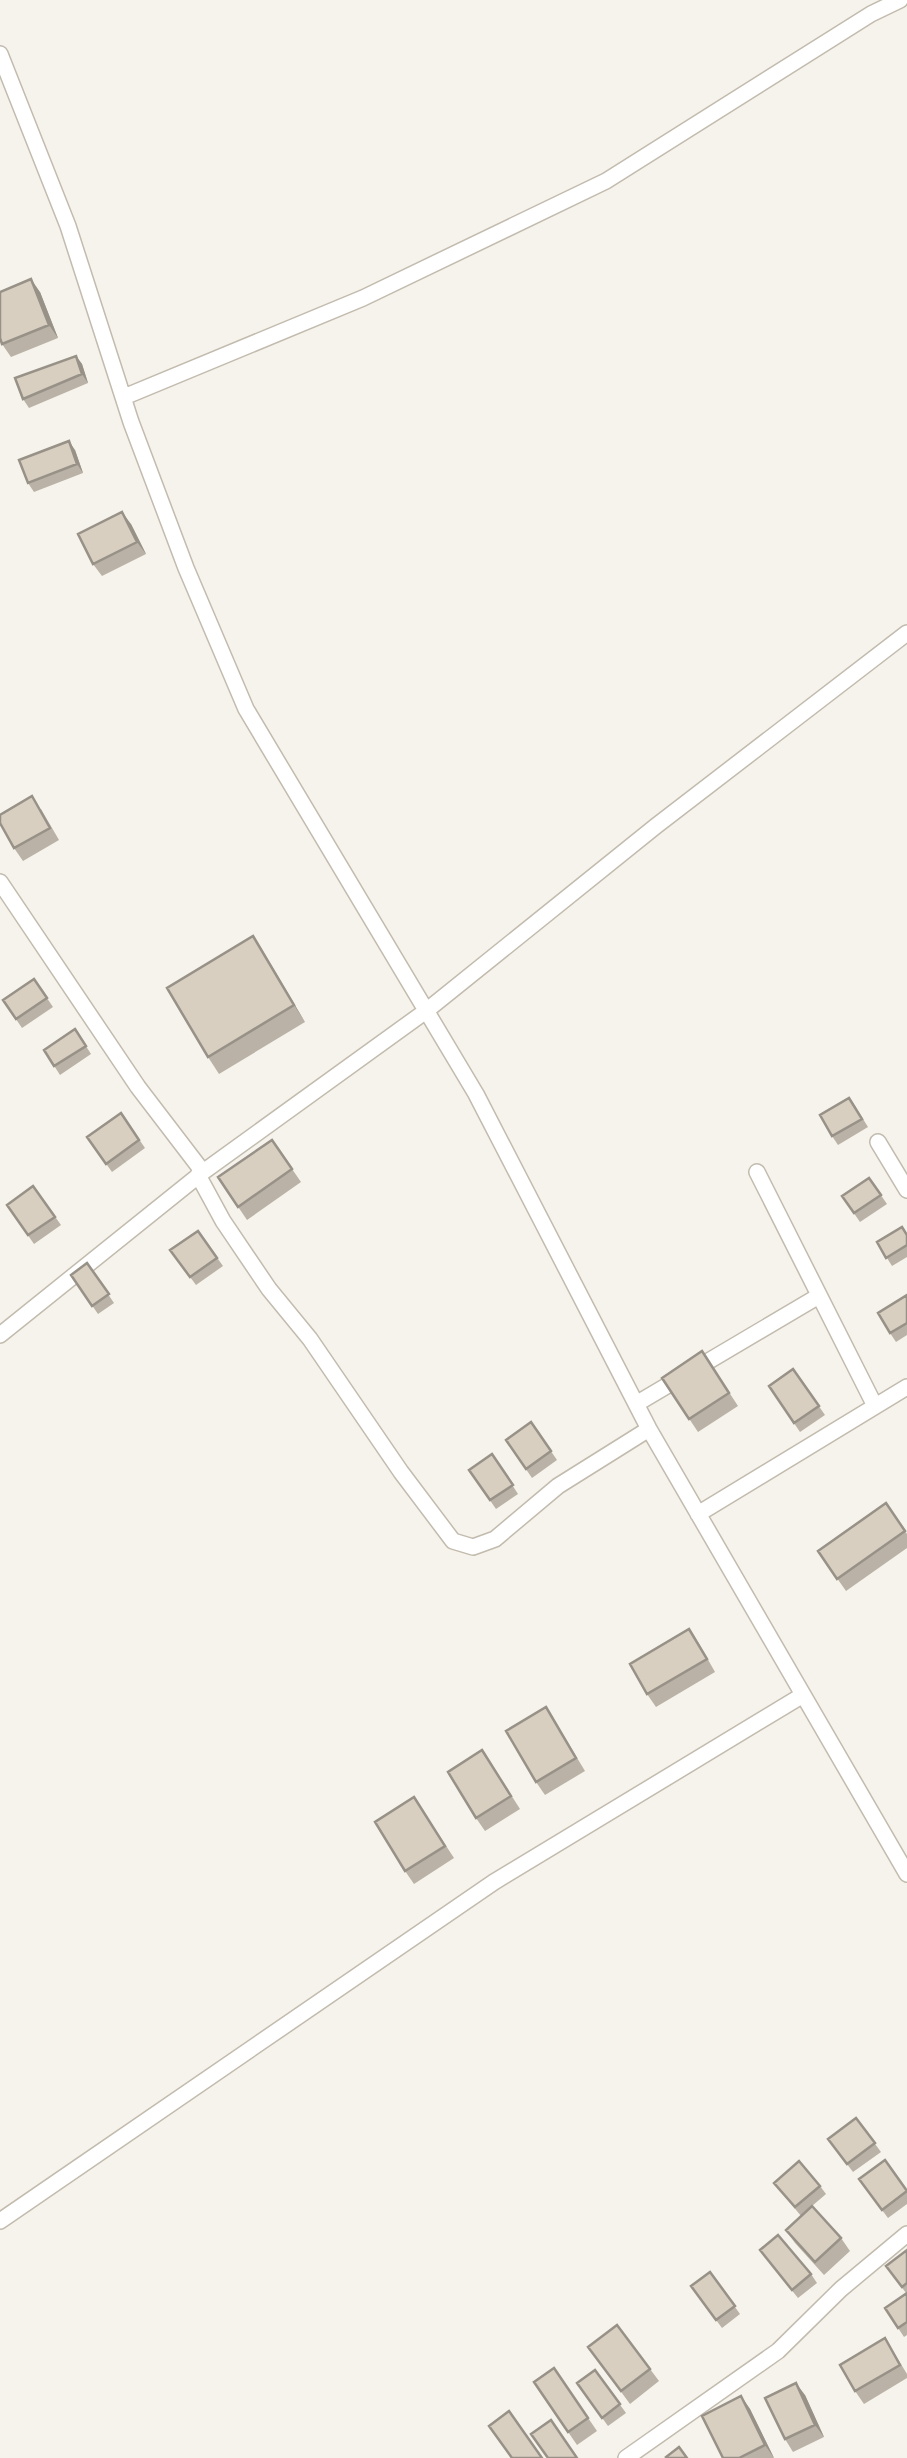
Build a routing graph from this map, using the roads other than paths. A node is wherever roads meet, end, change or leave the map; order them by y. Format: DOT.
graph roads {
  1 [pos="900,0"];
  2 [pos="0,54"];
  3 [pos="124,396"];
  4 [pos="907,632"];
  5 [pos="0,882"];
  6 [pos="426,1011"];
  7 [pos="878,1142"];
  8 [pos="196,1165"];
  9 [pos="757,1172"];
  10 [pos="907,1190"];
  11 [pos="817,1296"];
  12 [pos="0,1335"];
  13 [pos="907,1386"];
  14 [pos="636,1404"];
  15 [pos="876,1406"];
  16 [pos="649,1429"];
  17 [pos="698,1514"];
  18 [pos="803,1695"];
  19 [pos="907,1874"];
  20 [pos="0,2221"];
  21 [pos="907,2234"];
  22 [pos="626,2458"];
  1 -- 3 [label="street"];
  2 -- 3 [label="street"];
  3 -- 6 [label="street"];
  4 -- 6 [label="street"];
  5 -- 8 [label="street"];
  6 -- 8 [label="street"];
  6 -- 14 [label="street"];
  7 -- 10 [label="street"];
  8 -- 12 [label="street"];
  8 -- 16 [label="street"];
  9 -- 11 [label="street"];
  11 -- 14 [label="street"];
  11 -- 15 [label="street"];
  13 -- 15 [label="street"];
  14 -- 16 [label="street"];
  15 -- 17 [label="street"];
  16 -- 17 [label="street"];
  17 -- 18 [label="street"];
  18 -- 19 [label="street"];
  18 -- 20 [label="street"];
  21 -- 22 [label="street"];
}
